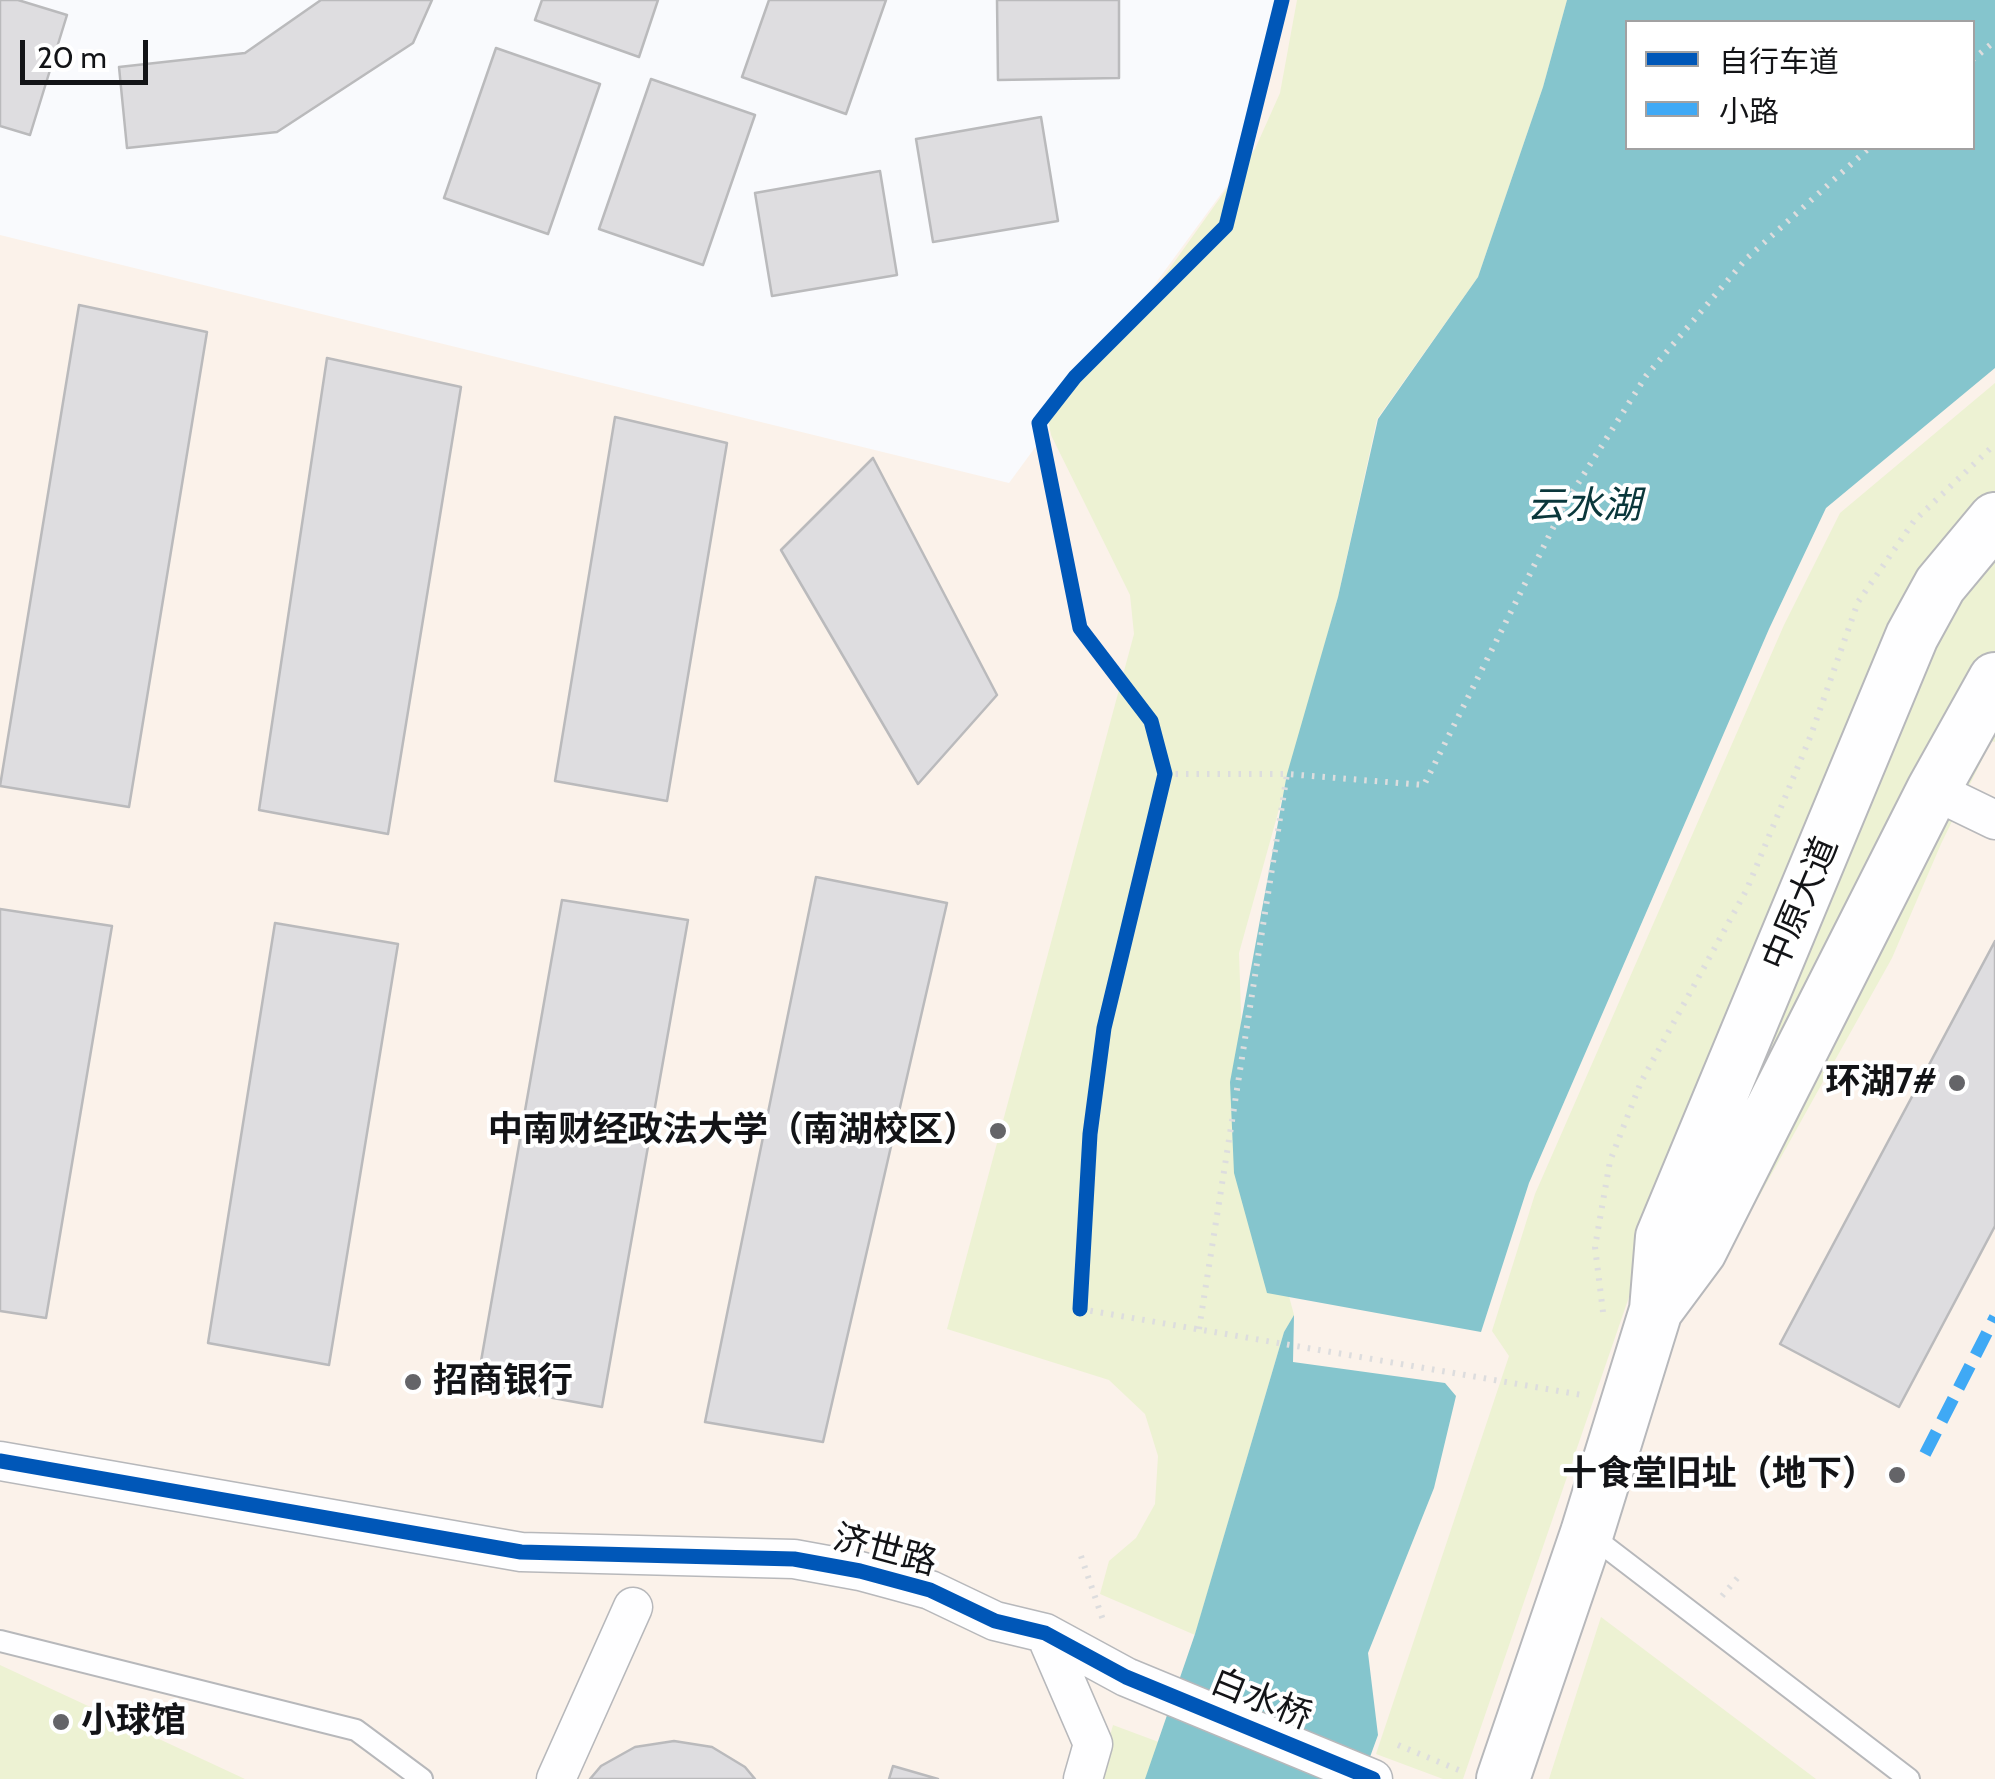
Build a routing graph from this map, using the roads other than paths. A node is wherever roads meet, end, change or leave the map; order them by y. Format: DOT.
graph roads {
  1 [pos="1995,520"];
  2 [pos="1995,679"];
  3 [pos="1933,790"];
  4 [pos="1995,820"];
  5 [pos="1656,1310"];
  6 [pos="0,1460"];
  7 [pos="1587,1533"];
  8 [pos="633,1606"];
  9 [pos="1046,1633"];
  10 [pos="0,1641"];
  11 [pos="1126,1677"];
  12 [pos="422,1779"];
  13 [pos="556,1779"];
  14 [pos="1084,1779"];
  15 [pos="1373,1779"];
  16 [pos="1503,1779"];
  17 [pos="1909,1779"];
  1 -- 5 [label="main road, 中原大道"];
  2 -- 3 [label="main road, 中原大道"];
  3 -- 4 [label="street"];
  3 -- 5 [label="main road, 中原大道"];
  5 -- 7 [label="main road, 中原大道"];
  6 -- 9 [label="street, 济世路"];
  7 -- 16 [label="main road, 中原大道"];
  7 -- 17 [label="lane"];
  8 -- 13 [label="street"];
  9 -- 11 [label="street, 济世路"];
  9 -- 14 [label="street"];
  10 -- 12 [label="lane"];
  11 -- 15 [label="street, 白水桥"];
}
